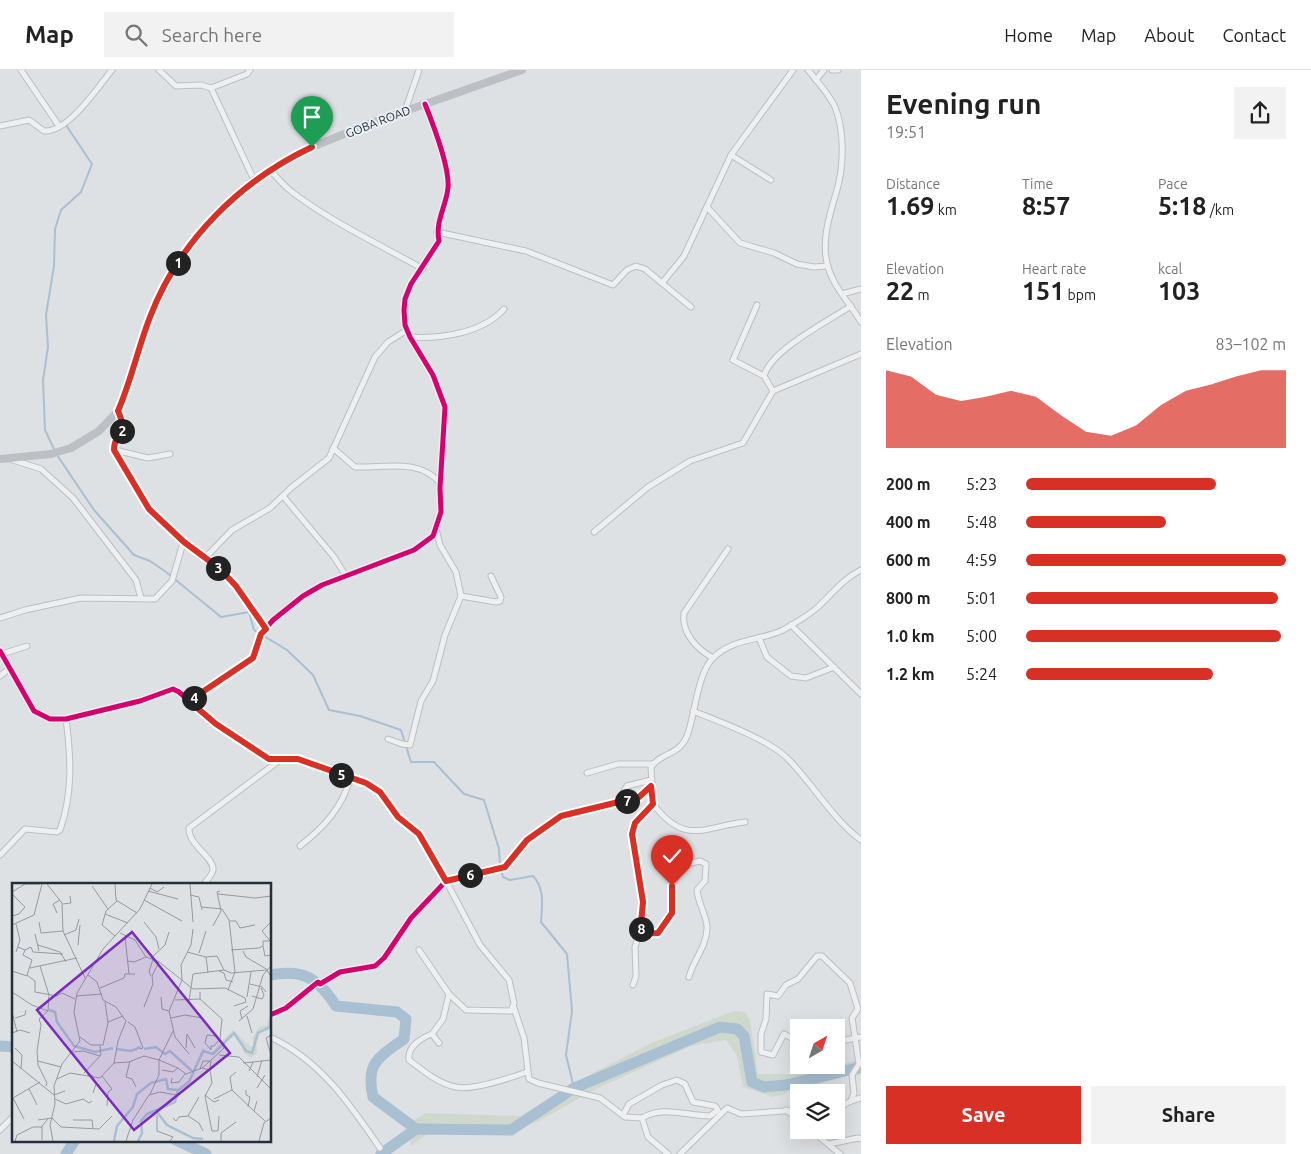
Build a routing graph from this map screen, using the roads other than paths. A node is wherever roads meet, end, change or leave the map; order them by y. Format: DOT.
graph roads {
  1 [pos="21,70"];
  2 [pos="112,70"];
  3 [pos="159,70"];
  4 [pos="250,70"];
  5 [pos="419,70"];
  6 [pos="522,70"];
  7 [pos="793,70"];
  8 [pos="808,70"];
  9 [pos="824,70"];
  10 [pos="832,70"];
  11 [pos="838,70"];
  12 [pos="816,80"];
  13 [pos="211,88"];
  14 [pos="425,104"];
  15 [pos="405,111"];
  16 [pos="0,126"];
  17 [pos="59,126"];
  18 [pos="731,155"];
  19 [pos="270,170"];
  20 [pos="254,180"];
  21 [pos="771,180"];
  22 [pos="707,207"];
  23 [pos="437,232"];
  24 [pos="828,266"];
  25 [pos="423,269"];
  26 [pos="662,283"];
  27 [pos="861,289"];
  28 [pos="842,294"];
  29 [pos="756,305"];
  30 [pos="851,306"];
  31 [pos="691,307"];
  32 [pos="504,309"];
  33 [pos="861,322"];
  34 [pos="407,330"];
  35 [pos="410,337"];
  36 [pos="861,354"];
  37 [pos="764,376"];
  38 [pos="773,391"];
  39 [pos="118,411"];
  40 [pos="333,448"];
  41 [pos="114,450"];
  42 [pos="170,454"];
  43 [pos="0,459"];
  44 [pos="10,459"];
  45 [pos="440,483"];
  46 [pos="284,496"];
  47 [pos="436,528"];
  48 [pos="594,532"];
  49 [pos="184,542"];
  50 [pos="728,549"];
  51 [pos="205,558"];
  52 [pos="861,570"];
  53 [pos="346,576"];
  54 [pos="491,576"];
  55 [pos="462,596"];
  56 [pos="141,598"];
  57 [pos="0,618"];
  58 [pos="791,626"];
  59 [pos="266,629"];
  60 [pos="759,638"];
  61 [pos="27,646"];
  62 [pos="1,653"];
  63 [pos="713,658"];
  64 [pos="834,667"];
  65 [pos="10,668"];
  66 [pos="0,676"];
  67 [pos="861,694"];
  68 [pos="189,701"];
  69 [pos="693,711"];
  70 [pos="66,719"];
  71 [pos="388,739"];
  72 [pos="280,760"];
  73 [pos="653,764"];
  74 [pos="587,773"];
  75 [pos="350,778"];
  76 [pos="651,783"];
  77 [pos="625,801"];
  78 [pos="653,804"];
  79 [pos="745,822"];
  80 [pos="861,840"];
  81 [pos="300,846"];
  82 [pos="0,855"];
  83 [pos="446,881"];
  84 [pos="205,883"];
  85 [pos="640,934"];
  86 [pos="419,950"];
  87 [pos="689,977"];
  88 [pos="633,985"];
  89 [pos="449,994"];
  90 [pos="514,1008"];
  91 [pos="271,1015"];
  92 [pos="432,1034"];
  93 [pos="790,1037"];
  94 [pos="861,1037"];
  95 [pos="271,1038"];
  96 [pos="855,1040"];
  97 [pos="845,1041"];
  98 [pos="439,1043"];
  99 [pos="527,1072"];
  100 [pos="861,1098"];
  101 [pos="851,1101"];
  102 [pos="845,1104"];
  103 [pos="786,1110"];
  104 [pos="790,1110"];
  105 [pos="790,1113"];
  106 [pos="623,1115"];
  107 [pos="12,1118"];
  108 [pos="642,1118"];
  109 [pos="0,1130"];
  110 [pos="823,1139"];
  111 [pos="861,1139"];
  112 [pos="829,1144"];
  113 [pos="380,1148"];
  114 [pos="668,1154"];
  115 [pos="680,1154"];
  116 [pos="840,1154"];
  1 -- 17 [label="street"];
  2 -- 17 [label="street"];
  3 -- 13 [label="street"];
  4 -- 13 [label="street"];
  5 -- 15 [label="street"];
  6 -- 14 [label="main road, GOBA ROAD"];
  7 -- 18 [label="street"];
  8 -- 12 [label="street"];
  9 -- 12 [label="street"];
  10 -- 11 [label="street"];
  12 -- 24 [label="street"];
  13 -- 20 [label="street"];
  14 -- 15 [label="main road, GOBA ROAD"];
  14 -- 23 [label="street"];
  15 -- 19 [label="main road, GOBA ROAD"];
  16 -- 17 [label="street"];
  18 -- 21 [label="street"];
  18 -- 22 [label="street"];
  19 -- 20 [label="main road, GOBA ROAD"];
  19 -- 25 [label="street"];
  20 -- 39 [label="main road, GOBA ROAD"];
  22 -- 24 [label="street"];
  22 -- 26 [label="street"];
  23 -- 25 [label="street"];
  23 -- 26 [label="street"];
  24 -- 28 [label="street"];
  25 -- 34 [label="street"];
  26 -- 31 [label="street"];
  27 -- 28 [label="street"];
  28 -- 30 [label="street"];
  29 -- 37 [label="street"];
  30 -- 33 [label="street"];
  30 -- 37 [label="street"];
  32 -- 35 [label="street"];
  34 -- 35 [label="street"];
  34 -- 40 [label="street"];
  35 -- 45 [label="street"];
  36 -- 38 [label="street"];
  37 -- 38 [label="street"];
  38 -- 48 [label="street"];
  39 -- 41 [label="street"];
  39 -- 44 [label="main road, GOBA ROAD"];
  40 -- 45 [label="street"];
  40 -- 46 [label="street"];
  41 -- 42 [label="street"];
  41 -- 49 [label="street"];
  43 -- 44 [label="main road, GOBA ROAD"];
  44 -- 56 [label="street"];
  45 -- 47 [label="street"];
  46 -- 51 [label="street"];
  46 -- 53 [label="street"];
  47 -- 53 [label="street"];
  47 -- 55 [label="street"];
  49 -- 51 [label="street"];
  49 -- 56 [label="street"];
  50 -- 63 [label="street"];
  51 -- 59 [label="street"];
  52 -- 58 [label="street"];
  53 -- 59 [label="street"];
  54 -- 55 [label="street"];
  55 -- 71 [label="street"];
  56 -- 57 [label="street"];
  58 -- 60 [label="street"];
  58 -- 64 [label="street"];
  59 -- 68 [label="street"];
  60 -- 63 [label="street"];
  60 -- 64 [label="street"];
  61 -- 62 [label="street"];
  62 -- 65 [label="street"];
  63 -- 69 [label="street"];
  64 -- 67 [label="street"];
  65 -- 66 [label="street"];
  65 -- 70 [label="street"];
  68 -- 70 [label="street"];
  68 -- 72 [label="street"];
  69 -- 73 [label="street"];
  69 -- 80 [label="street"];
  70 -- 82 [label="street"];
  72 -- 75 [label="street"];
  72 -- 84 [label="street"];
  73 -- 74 [label="street"];
  73 -- 76 [label="street"];
  75 -- 81 [label="street"];
  75 -- 83 [label="street"];
  76 -- 77 [label="street"];
  76 -- 77 [label="street"];
  76 -- 78 [label="street"];
  77 -- 83 [label="street"];
  78 -- 79 [label="street"];
  78 -- 85 [label="street"];
  83 -- 90 [label="street"];
  83 -- 91 [label="street"];
  85 -- 87 [label="street"];
  85 -- 88 [label="street"];
  86 -- 89 [label="street"];
  89 -- 90 [label="street"];
  89 -- 92 [label="street"];
  90 -- 99 [label="street"];
  92 -- 98 [label="street"];
  92 -- 99 [label="street"];
  93 -- 96 [label="street"];
  94 -- 96 [label="street"];
  95 -- 113 [label="street"];
  96 -- 97 [label="street"];
  96 -- 101 [label="street"];
  99 -- 106 [label="street"];
  100 -- 101 [label="street"];
  101 -- 102 [label="street"];
  103 -- 104 [label="street"];
  103 -- 105 [label="street"];
  103 -- 115 [label="street"];
  106 -- 108 [label="street"];
  106 -- 108 [label="street"];
  107 -- 109 [label="street"];
  108 -- 114 [label="street"];
  110 -- 112 [label="street"];
  111 -- 112 [label="street"];
  112 -- 116 [label="street"];
}
